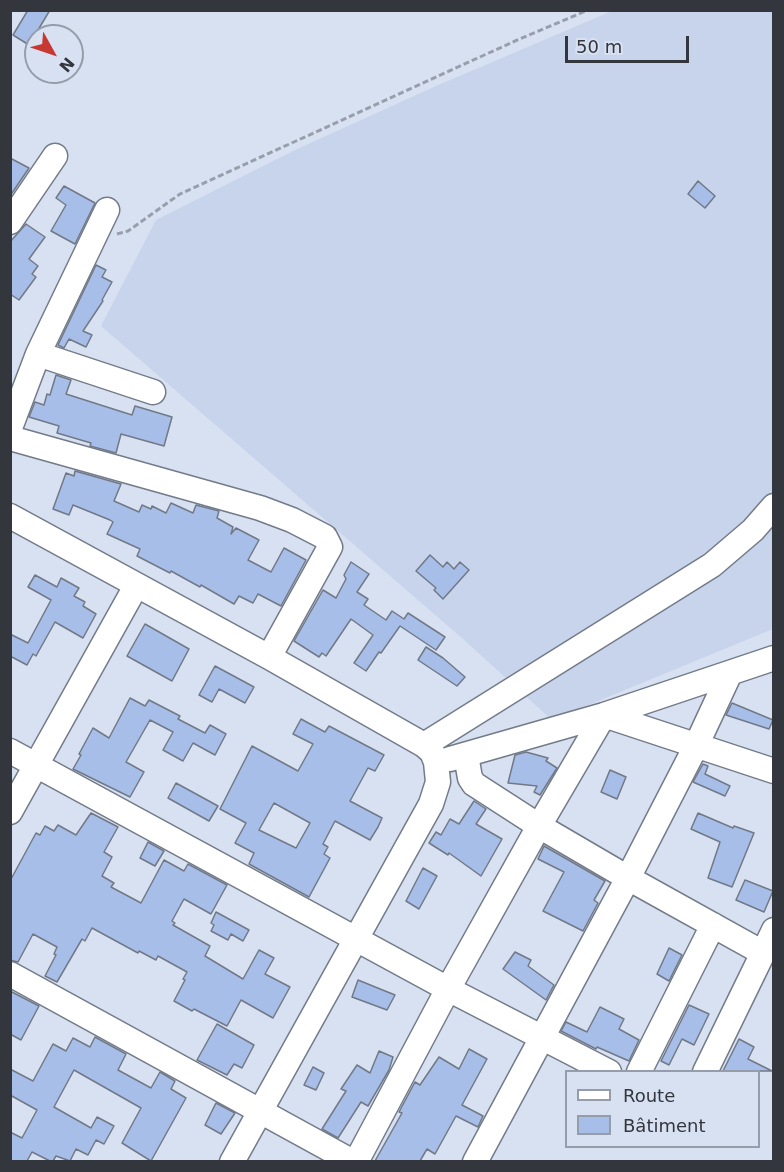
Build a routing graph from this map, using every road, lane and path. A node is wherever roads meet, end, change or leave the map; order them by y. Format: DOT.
graph roads {
  1 [pos="588,10"];
  2 [pos="55,156"];
  3 [pos="107,210"];
  4 [pos="10,222"];
  5 [pos="93,240"];
  6 [pos="38,354"];
  7 [pos="153,392"];
  8 [pos="10,428"];
  9 [pos="10,438"];
  10 [pos="774,506"];
  11 [pos="10,516"];
  12 [pos="136,586"];
  13 [pos="269,657"];
  14 [pos="774,658"];
  15 [pos="740,669"];
  16 [pos="774,675"];
  17 [pos="604,715"];
  18 [pos="696,746"];
  19 [pos="10,750"];
  20 [pos="430,753"];
  21 [pos="466,755"];
  22 [pos="36,764"];
  23 [pos="774,771"];
  24 [pos="10,812"];
  25 [pos="539,826"];
  26 [pos="628,878"];
  27 [pos="713,925"];
  28 [pos="774,930"];
  29 [pos="356,938"];
  30 [pos="764,953"];
  31 [pos="10,974"];
  32 [pos="448,990"];
  33 [pos="541,1038"];
  34 [pos="607,1070"];
  35 [pos="640,1070"];
  36 [pos="706,1070"];
  37 [pos="260,1111"];
  38 [pos="232,1161"];
  39 [pos="355,1161"];
  40 [pos="475,1161"];
  1 -- 5 [label="path"];
  2 -- 4 [label="street"];
  3 -- 5 [label="street"];
  5 -- 6 [label="street"];
  6 -- 7 [label="street"];
  6 -- 8 [label="street"];
  9 -- 13 [label="street"];
  10 -- 20 [label="street"];
  11 -- 12 [label="street"];
  12 -- 13 [label="street"];
  12 -- 22 [label="street"];
  13 -- 20 [label="street"];
  14 -- 15 [label="street"];
  15 -- 16 [label="street"];
  15 -- 17 [label="street"];
  15 -- 18 [label="street"];
  17 -- 18 [label="street"];
  17 -- 21 [label="street"];
  17 -- 25 [label="street"];
  18 -- 23 [label="street"];
  18 -- 26 [label="street"];
  19 -- 22 [label="street"];
  20 -- 21 [label="street"];
  20 -- 29 [label="street"];
  21 -- 25 [label="street"];
  22 -- 24 [label="street"];
  22 -- 29 [label="street"];
  25 -- 26 [label="street"];
  25 -- 32 [label="street"];
  26 -- 27 [label="street"];
  26 -- 33 [label="street"];
  27 -- 30 [label="street"];
  27 -- 35 [label="street"];
  28 -- 30 [label="street"];
  29 -- 32 [label="street"];
  29 -- 37 [label="street"];
  30 -- 36 [label="street"];
  31 -- 37 [label="street"];
  32 -- 33 [label="street"];
  32 -- 39 [label="street"];
  33 -- 34 [label="street"];
  33 -- 40 [label="street"];
  37 -- 38 [label="street"];
  37 -- 39 [label="street"];
}
